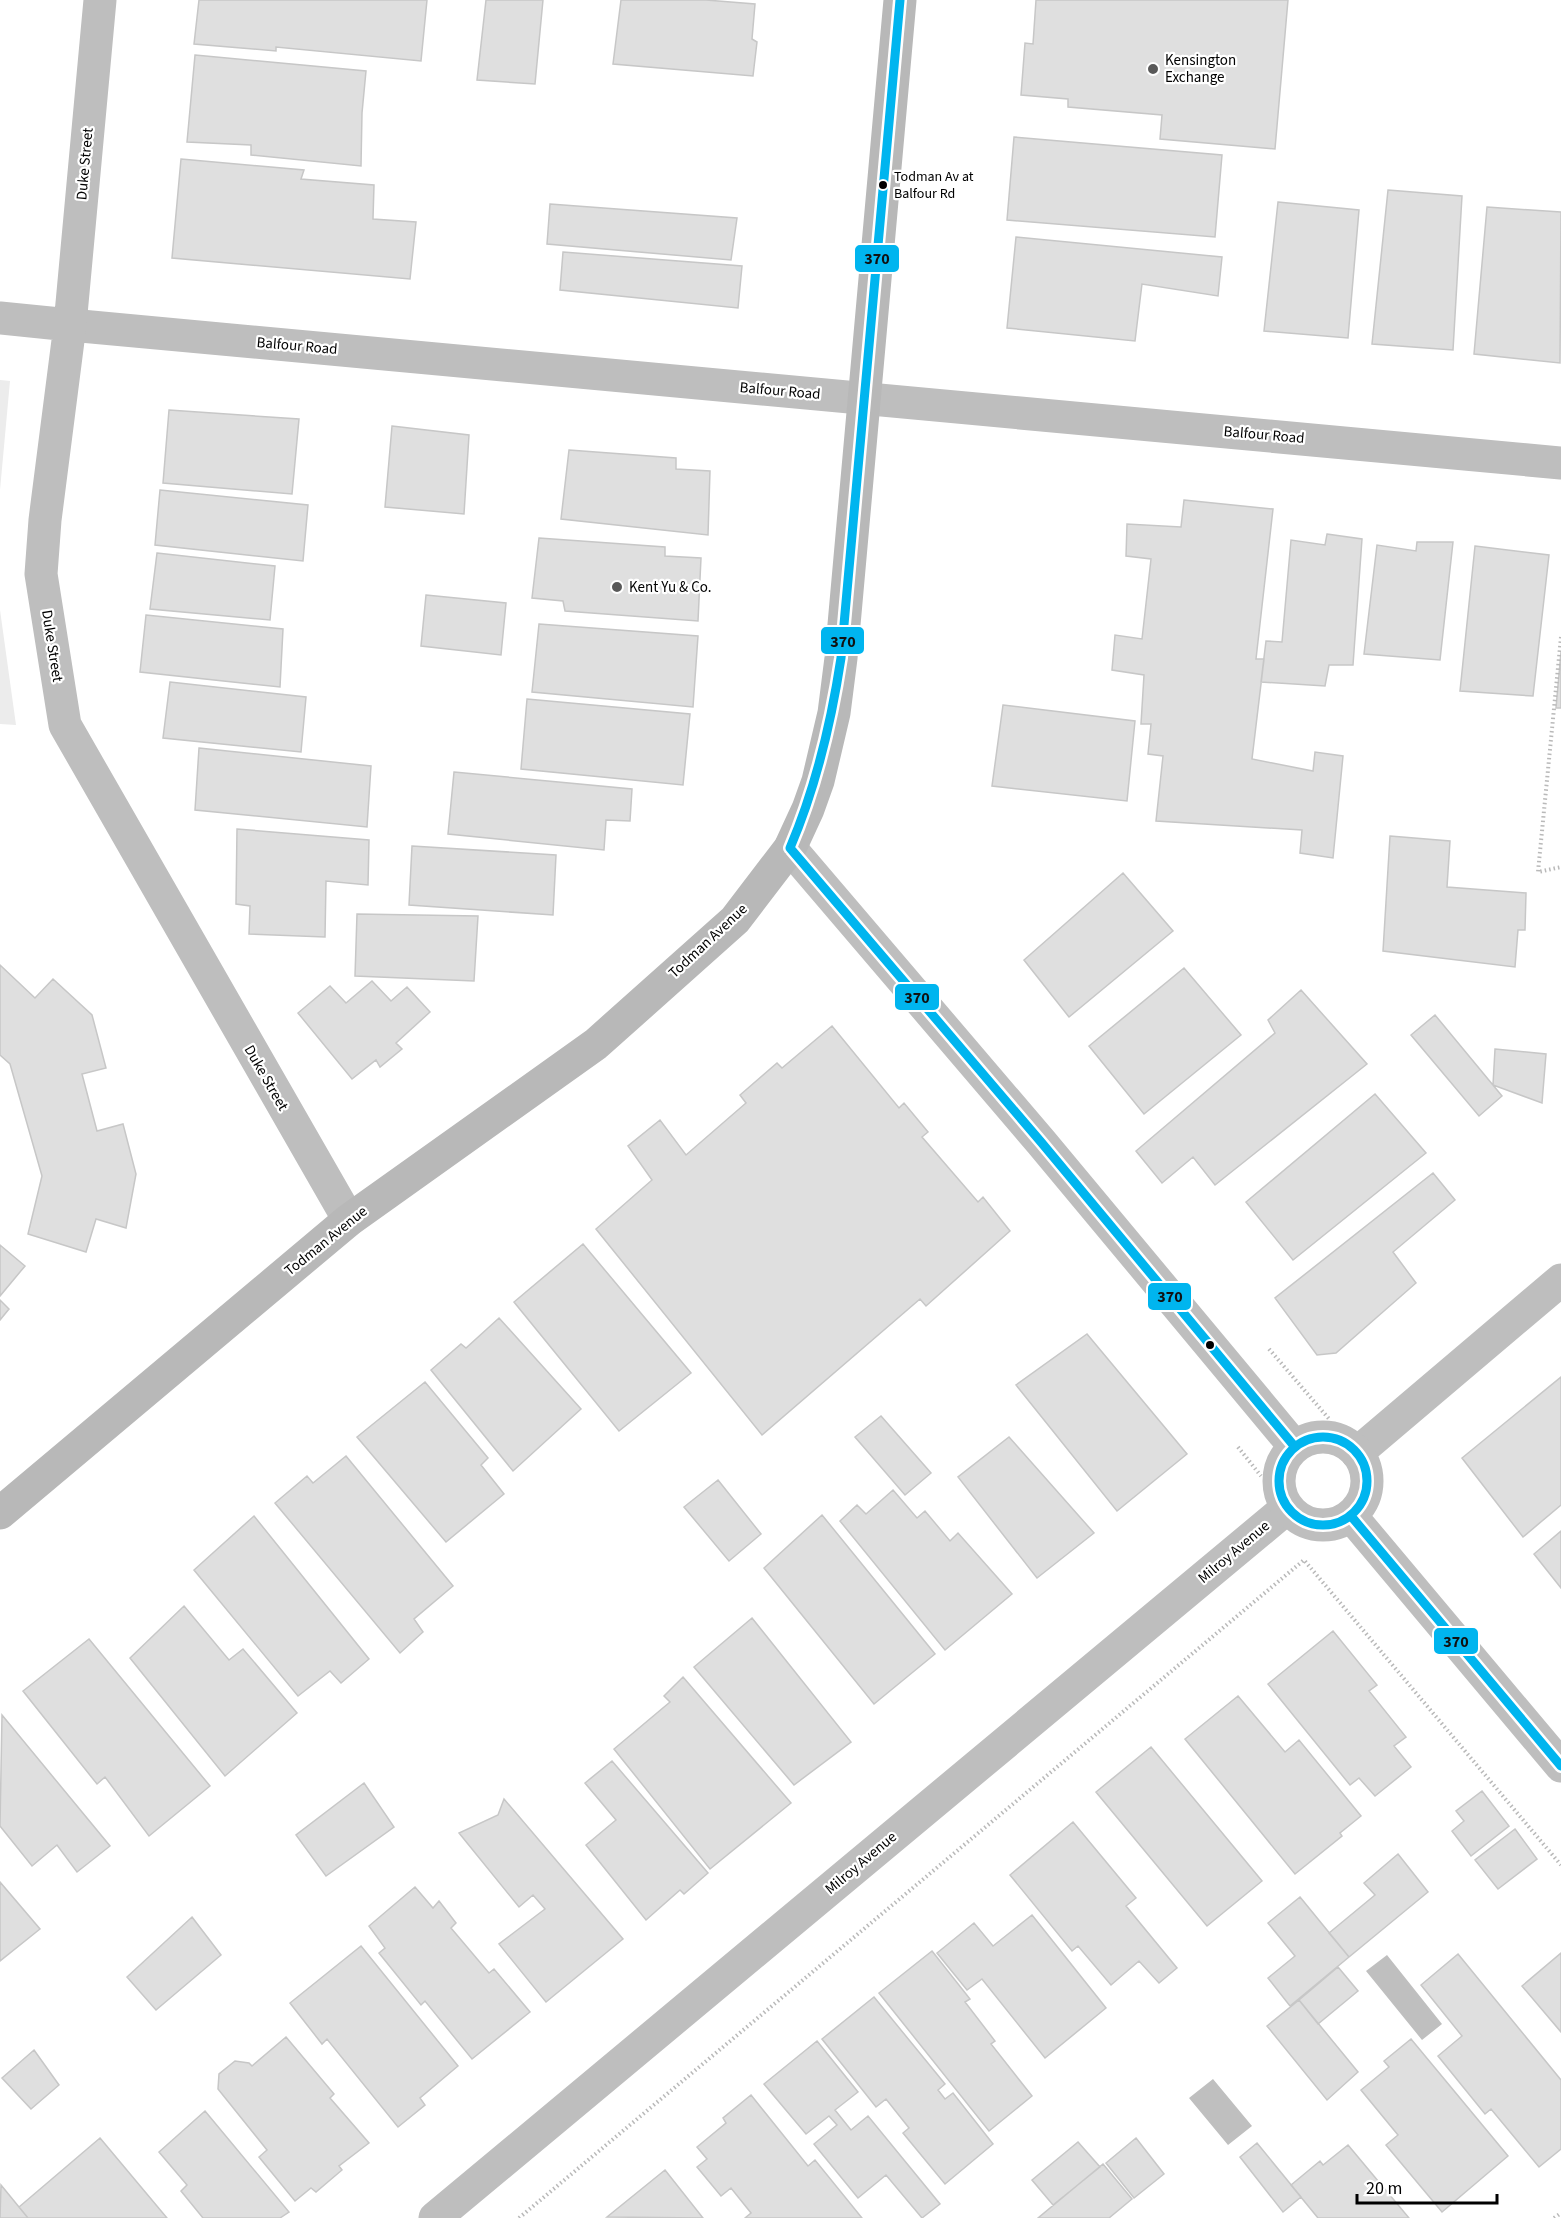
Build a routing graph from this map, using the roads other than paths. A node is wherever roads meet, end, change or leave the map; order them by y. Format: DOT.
graph roads {
  1 [pos="100,0"];
  2 [pos="900,0"];
  3 [pos="0,318"];
  4 [pos="70,325"];
  5 [pos="866,398"];
  6 [pos="1561,463"];
  7 [pos="790,848"];
  8 [pos="349,1220"];
  9 [pos="1561,1280"];
  10 [pos="1295,1447"];
  11 [pos="1357,1453"];
  12 [pos="1287,1508"];
  13 [pos="0,1514"];
  14 [pos="1351,1516"];
  15 [pos="1561,1766"];
  16 [pos="435,2218"];
  1 -- 4 [label="street, Duke Street"];
  2 -- 5 [label="main road, Todman Avenue"];
  3 -- 4 [label="street, Balfour Road"];
  4 -- 5 [label="street, Balfour Road"];
  4 -- 8 [label="street, Duke Street"];
  5 -- 6 [label="street, Balfour Road"];
  5 -- 7 [label="main road, Todman Avenue"];
  7 -- 8 [label="main road, Todman Avenue"];
  7 -- 10 [label="street"];
  8 -- 13 [label="main road, Todman Avenue"];
  9 -- 11 [label="street"];
  10 -- 11 [label="street"];
  10 -- 12 [label="street"];
  11 -- 14 [label="street"];
  12 -- 14 [label="street"];
  12 -- 16 [label="street, Milroy Avenue"];
  14 -- 15 [label="street"];
}
